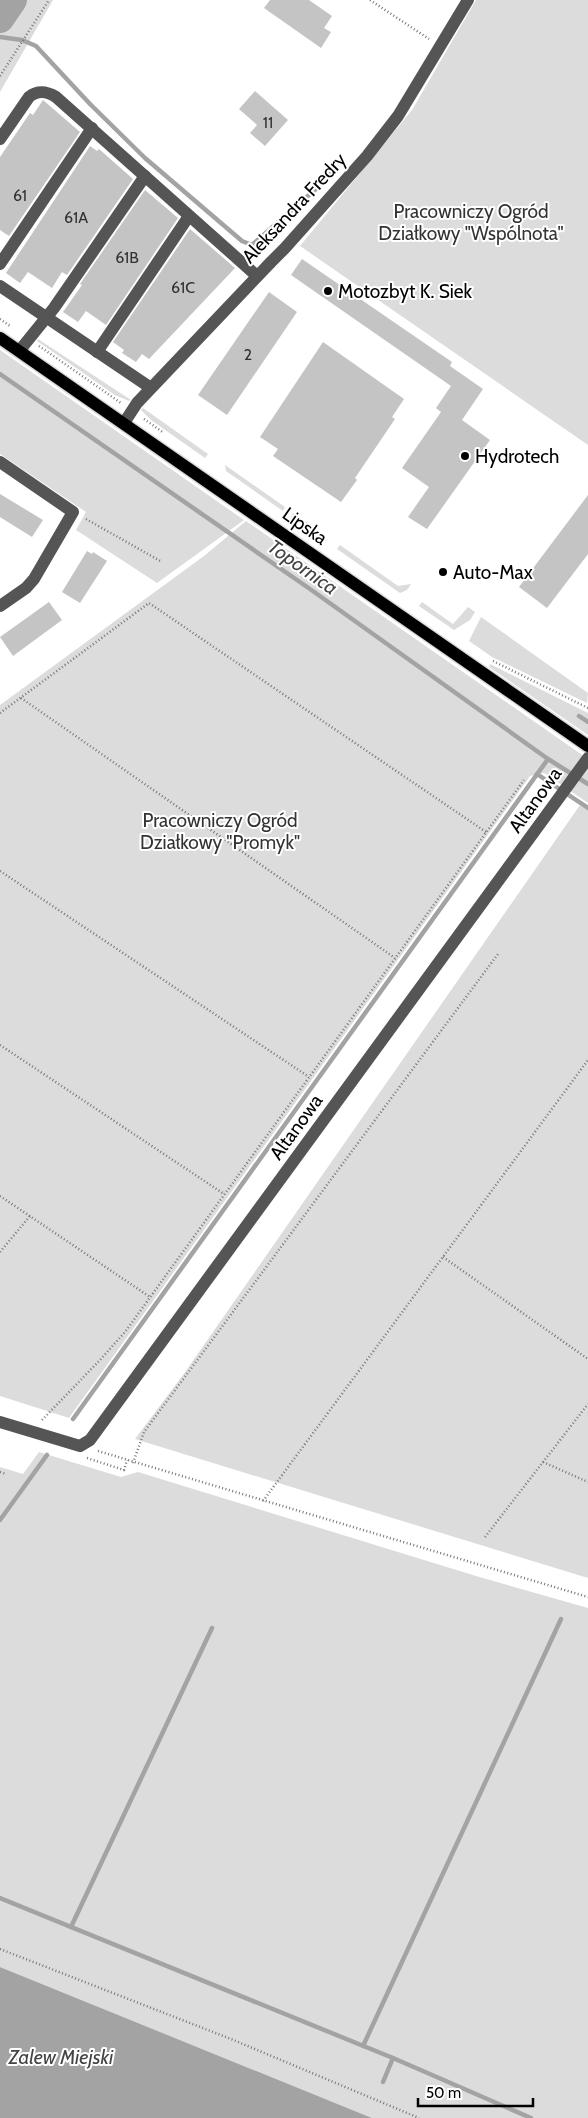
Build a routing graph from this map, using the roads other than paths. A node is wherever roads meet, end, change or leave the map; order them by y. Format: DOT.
graph roads {
  1 [pos="468,0"];
  2 [pos="92,128"];
  3 [pos="0,139"];
  4 [pos="145,176"];
  5 [pos="189,216"];
  6 [pos="0,264"];
  7 [pos="257,276"];
  8 [pos="0,286"];
  9 [pos="46,317"];
  10 [pos="0,338"];
  11 [pos="20,350"];
  12 [pos="97,352"];
  13 [pos="151,388"];
  14 [pos="124,423"];
  15 [pos="0,462"];
  16 [pos="0,606"];
  17 [pos="588,746"];
  18 [pos="586,761"];
  19 [pos="0,1422"];
  1 -- 7 [label="street, Aleksandra Fredry"];
  2 -- 3 [label="street"];
  2 -- 4 [label="street"];
  2 -- 6 [label="street"];
  4 -- 5 [label="street"];
  4 -- 9 [label="street"];
  5 -- 7 [label="street"];
  5 -- 12 [label="street"];
  7 -- 13 [label="street, Aleksandra Fredry"];
  8 -- 9 [label="street"];
  9 -- 11 [label="street"];
  9 -- 12 [label="street"];
  10 -- 11 [label="main road, Lipska"];
  11 -- 14 [label="main road, Lipska"];
  12 -- 13 [label="street"];
  13 -- 14 [label="street, Aleksandra Fredry"];
  14 -- 17 [label="main road, Lipska"];
  15 -- 16 [label="street"];
  18 -- 19 [label="street, Altanowa"];
}
